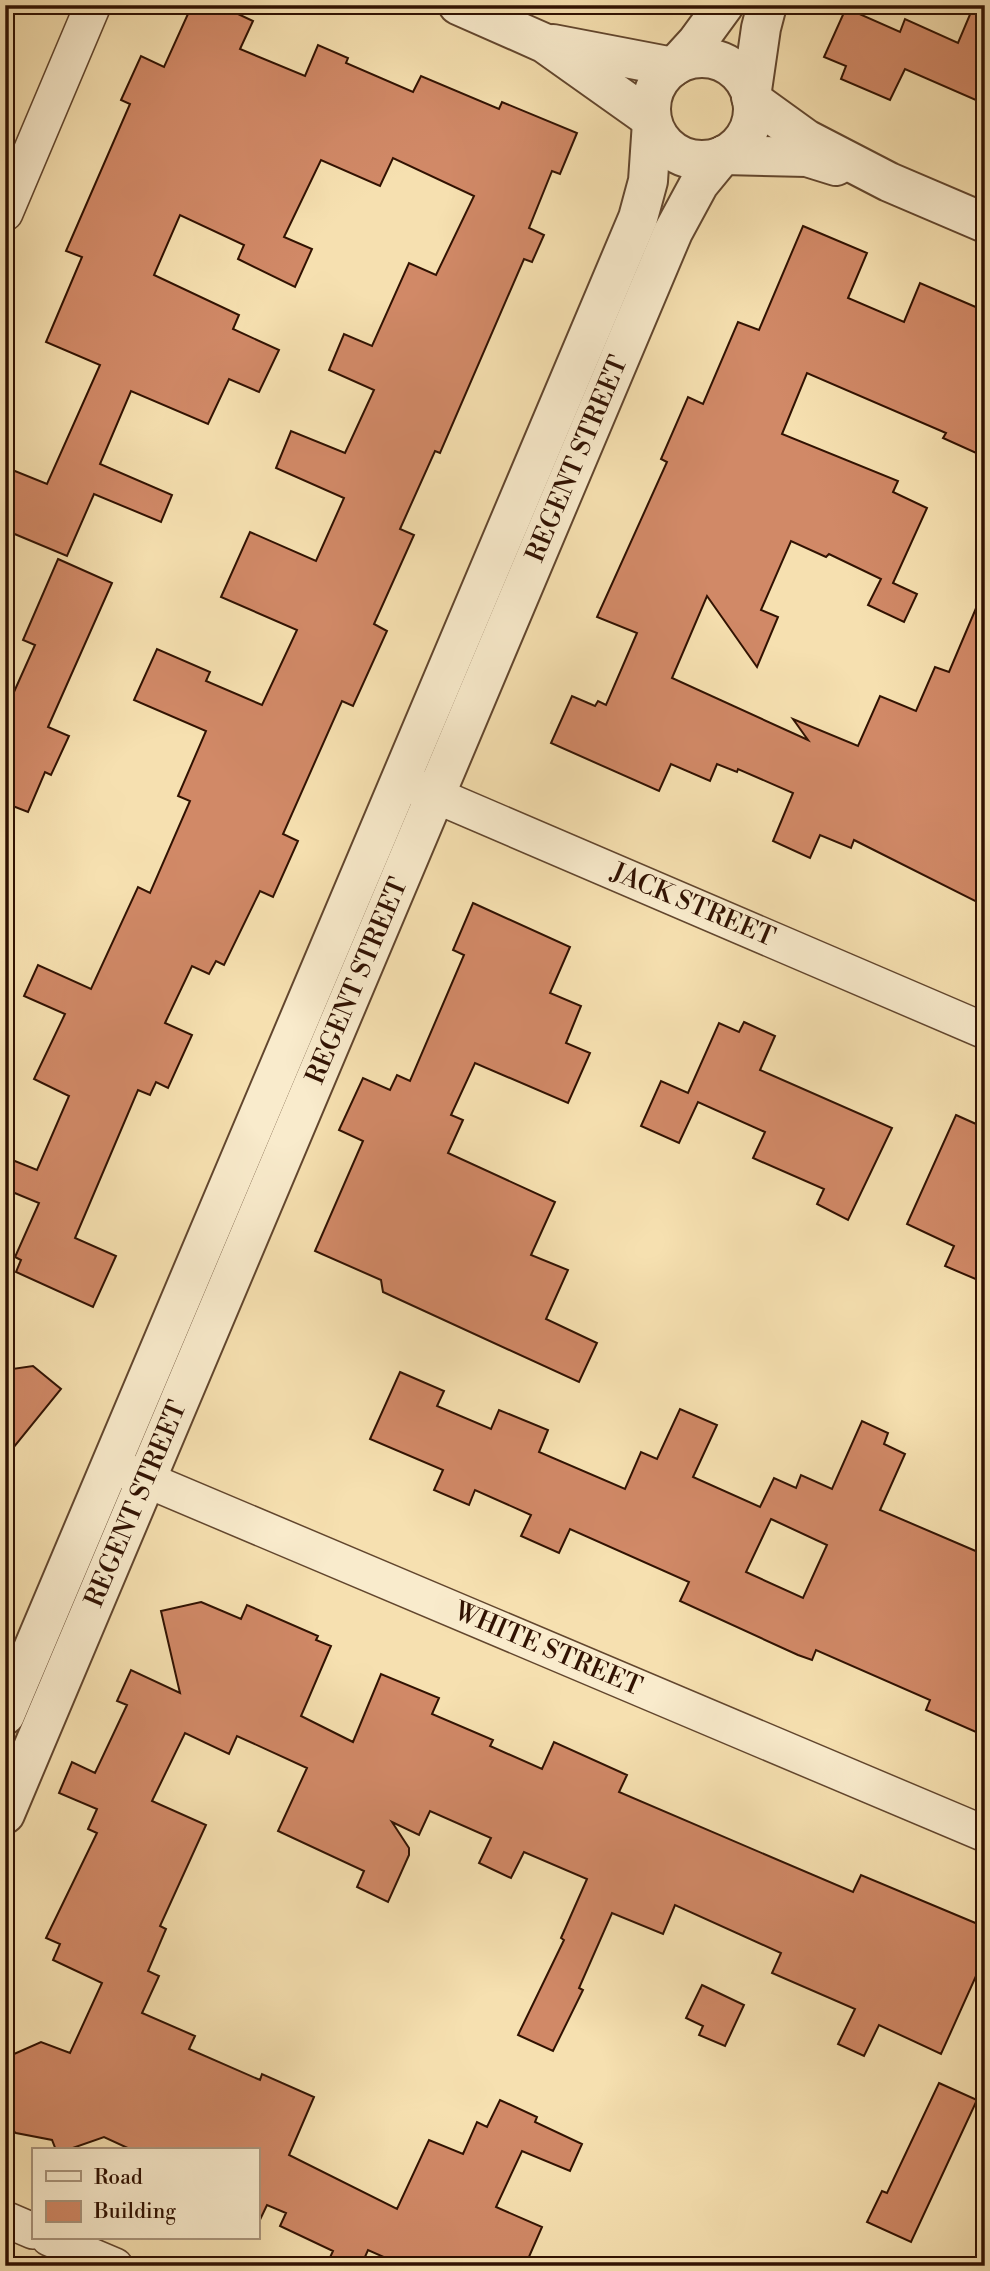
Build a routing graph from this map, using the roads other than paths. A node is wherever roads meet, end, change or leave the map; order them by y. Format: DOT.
graph roads {
  1 [pos="93,5"];
  2 [pos="458,5"];
  3 [pos="724,5"];
  4 [pos="767,5"];
  5 [pos="544,43"];
  6 [pos="674,66"];
  7 [pos="752,99"];
  8 [pos="652,120"];
  9 [pos="723,155"];
  10 [pos="889,182"];
  11 [pos="5,213"];
  12 [pos="985,223"];
  13 [pos="400,780"];
  14 [pos="435,795"];
  15 [pos="985,1031"];
  16 [pos="111,1465"];
  17 [pos="147,1480"];
  18 [pos="5,1715"];
  19 [pos="5,1814"];
  20 [pos="985,1834"];
  21 [pos="5,2219"];
  22 [pos="32,2231"];
  23 [pos="54,2240"];
  24 [pos="115,2266"];
  1 -- 11 [label="street"];
  2 -- 5 [label="street"];
  3 -- 6 [label="street"];
  4 -- 7 [label="street"];
  5 -- 6 [label="street"];
  5 -- 8 [label="street"];
  6 -- 7 [label="street"];
  6 -- 8 [label="street"];
  7 -- 9 [label="street"];
  7 -- 10 [label="street"];
  8 -- 9 [label="street"];
  8 -- 13 [label="street, REGENT STREET"];
  9 -- 10 [label="street"];
  9 -- 14 [label="street, REGENT STREET"];
  10 -- 12 [label="street"];
  13 -- 14 [label="street, JACK STREET"];
  13 -- 16 [label="street, REGENT STREET"];
  14 -- 15 [label="street, JACK STREET"];
  14 -- 17 [label="street, REGENT STREET"];
  16 -- 17 [label="street, WHITE STREET"];
  16 -- 18 [label="street, REGENT STREET"];
  17 -- 19 [label="street, REGENT STREET"];
  17 -- 20 [label="street, WHITE STREET"];
  21 -- 22 [label="street"];
  23 -- 24 [label="street"];
}
